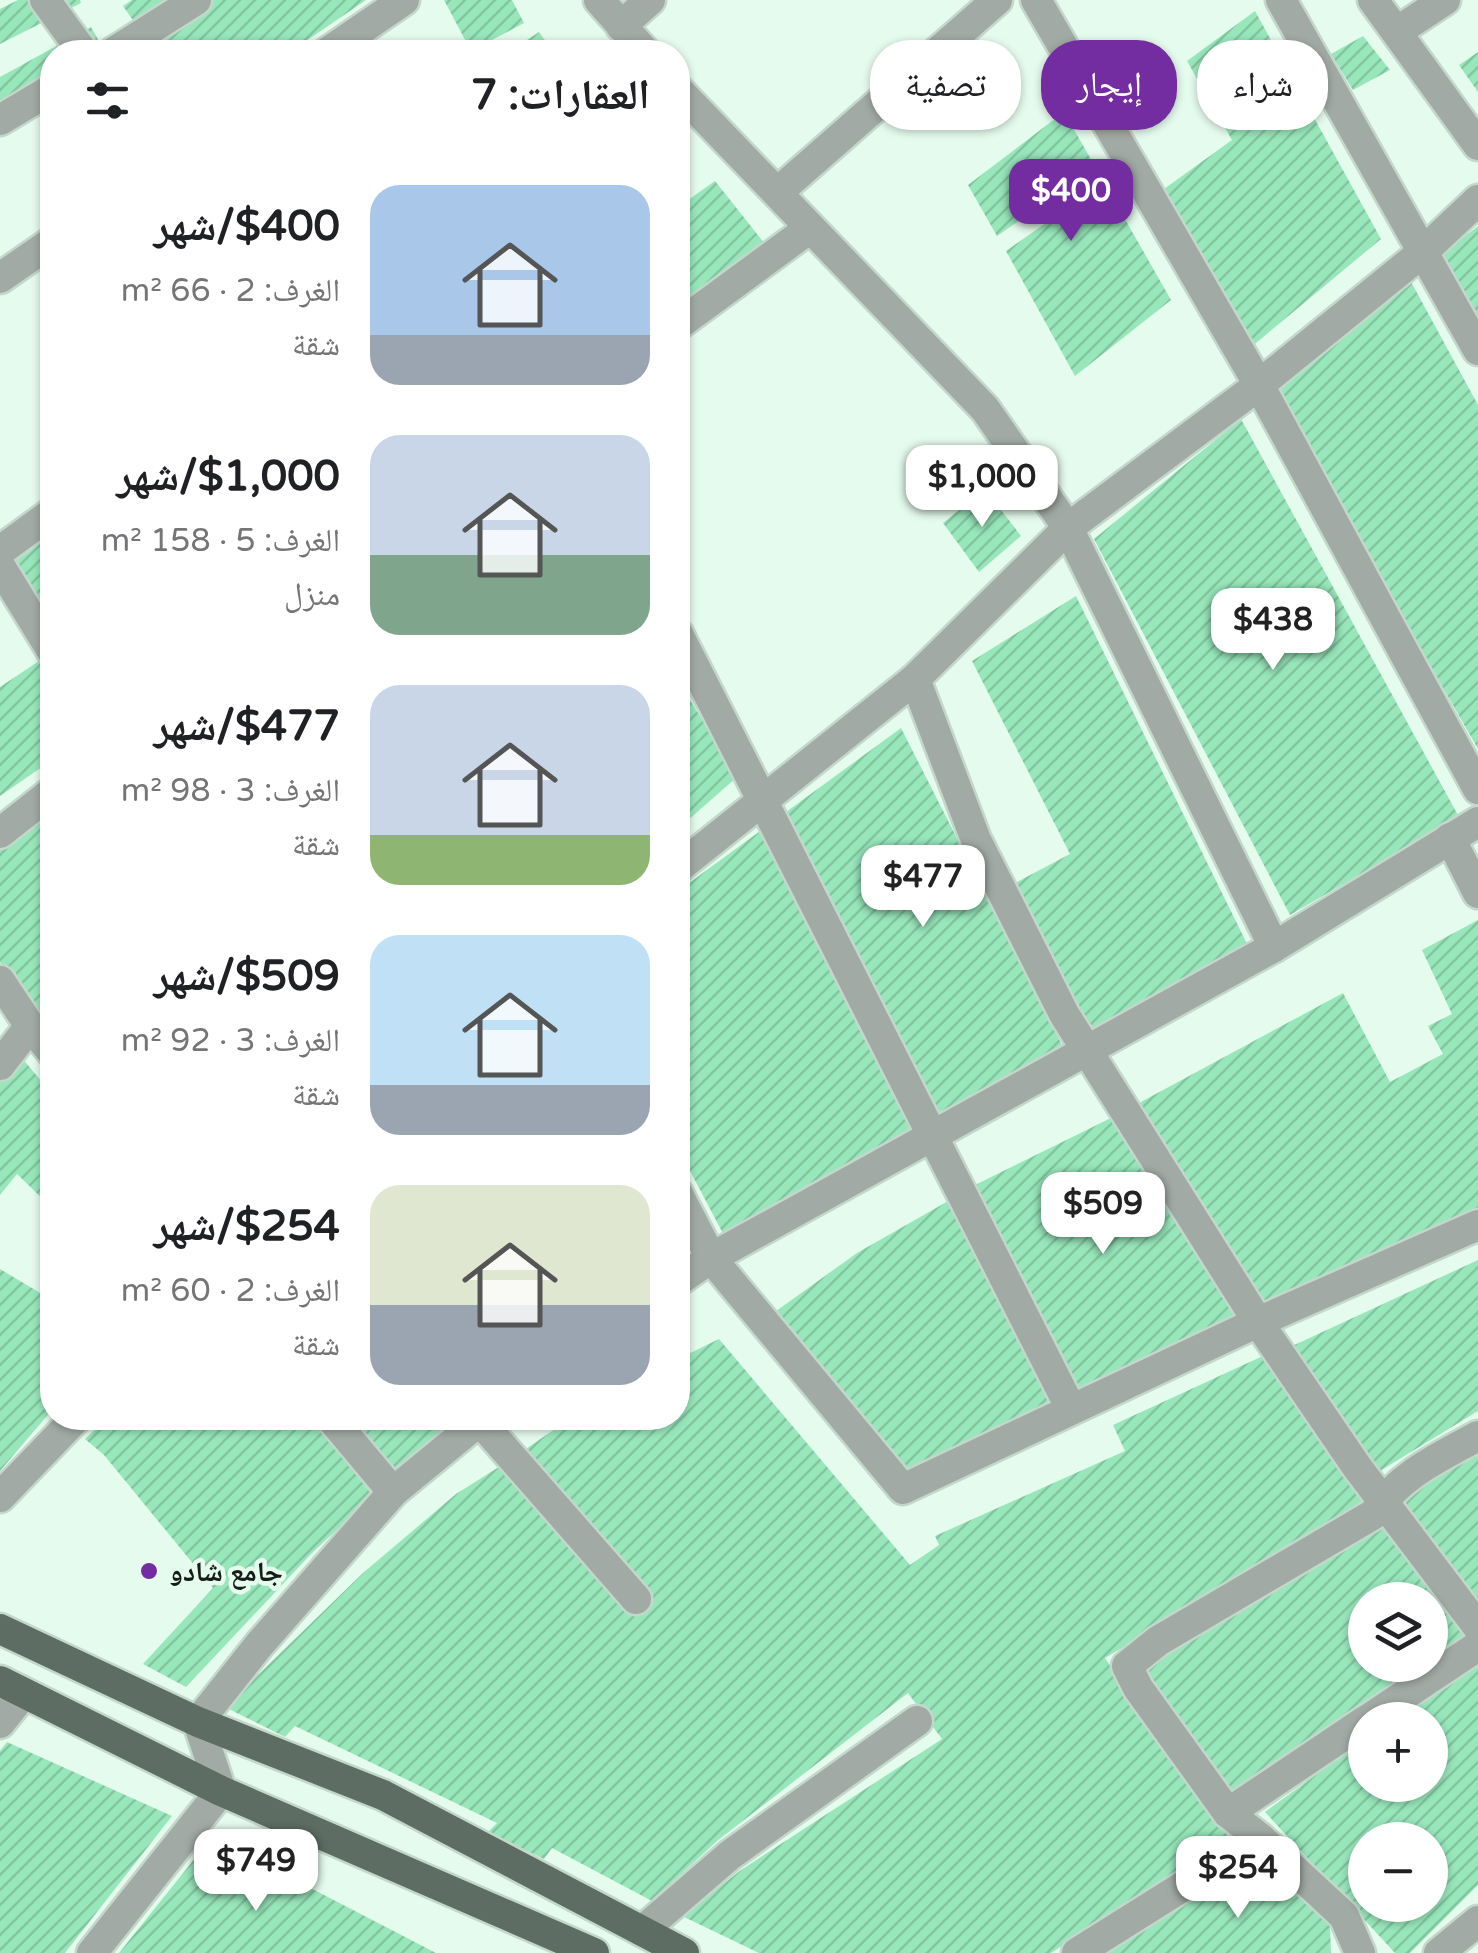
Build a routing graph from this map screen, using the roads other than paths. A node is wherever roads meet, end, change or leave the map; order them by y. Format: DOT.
graph roads {
  1 [pos="45,0"];
  2 [pos="196,0"];
  3 [pos="404,0"];
  4 [pos="598,0"];
  5 [pos="650,0"];
  6 [pos="997,0"];
  7 [pos="1036,0"];
  8 [pos="1281,0"];
  9 [pos="1373,0"];
  10 [pos="1445,0"];
  11 [pos="621,26"];
  12 [pos="1398,32"];
  13 [pos="74,40"];
  14 [pos="133,40"];
  15 [pos="346,40"];
  16 [pos="634,40"];
  17 [pos="40,96"];
  18 [pos="690,108"];
  19 [pos="0,120"];
  20 [pos="1478,145"];
  21 [pos="778,192"];
  22 [pos="1478,200"];
  23 [pos="810,228"];
  24 [pos="40,250"];
  25 [pos="1424,251"];
  26 [pos="0,278"];
  27 [pos="690,316"];
  28 [pos="1478,350"];
  29 [pos="1260,385"];
  30 [pos="40,522"];
  31 [pos="1068,528"];
  32 [pos="0,551"];
  33 [pos="0,566"];
  34 [pos="40,631"];
  35 [pos="690,658"];
  36 [pos="915,679"];
  37 [pos="1478,789"];
  38 [pos="761,800"];
  39 [pos="40,801"];
  40 [pos="1478,822"];
  41 [pos="0,833"];
  42 [pos="1450,838"];
  43 [pos="690,858"];
  44 [pos="1478,893"];
  45 [pos="1274,947"];
  46 [pos="0,981"];
  47 [pos="30,1026"];
  48 [pos="40,1038"];
  49 [pos="1087,1053"];
  50 [pos="0,1065"];
  51 [pos="930,1136"];
  52 [pos="690,1218"];
  53 [pos="1478,1225"];
  54 [pos="710,1258"];
  55 [pos="690,1272"];
  56 [pos="1258,1322"];
  57 [pos="1071,1409"];
  58 [pos="64,1430"];
  59 [pos="341,1430"];
  60 [pos="468,1430"];
  61 [pos="490,1430"];
  62 [pos="1478,1436"];
  63 [pos="392,1492"];
  64 [pos="0,1497"];
  65 [pos="1384,1498"];
  66 [pos="636,1599"];
  67 [pos="1478,1628"];
  68 [pos="0,1629"];
  69 [pos="1478,1646"];
  70 [pos="12,1687"];
  71 [pos="1394,1702"];
  72 [pos="918,1721"];
  73 [pos="198,1722"];
  74 [pos="0,1723"];
  75 [pos="1348,1733"];
  76 [pos="220,1790"];
  77 [pos="1228,1813"];
  78 [pos="1260,1838"];
  79 [pos="1478,1921"];
  80 [pos="642,1931"];
  81 [pos="549,1943"];
  82 [pos="92,1953"];
  83 [pos="594,1953"];
  84 [pos="684,1953"];
  85 [pos="1077,1953"];
  86 [pos="1360,1953"];
  87 [pos="1438,1953"];
  1 -- 13 [label="street"];
  2 -- 14 [label="street"];
  3 -- 15 [label="street"];
  4 -- 11 [label="street"];
  5 -- 11 [label="street"];
  6 -- 21 [label="street"];
  7 -- 29 [label="street"];
  8 -- 25 [label="street"];
  9 -- 12 [label="street"];
  10 -- 12 [label="street"];
  11 -- 16 [label="street"];
  12 -- 20 [label="street"];
  17 -- 19 [label="street"];
  18 -- 21 [label="street"];
  21 -- 23 [label="street"];
  22 -- 25 [label="street"];
  23 -- 27 [label="street"];
  23 -- 31 [label="street"];
  24 -- 26 [label="street"];
  25 -- 28 [label="street"];
  25 -- 29 [label="street"];
  29 -- 31 [label="street"];
  29 -- 37 [label="street"];
  30 -- 32 [label="street"];
  31 -- 36 [label="street"];
  31 -- 45 [label="street"];
  33 -- 34 [label="street"];
  35 -- 38 [label="street"];
  36 -- 38 [label="street"];
  36 -- 49 [label="street"];
  38 -- 43 [label="street"];
  38 -- 51 [label="street"];
  39 -- 41 [label="street"];
  40 -- 42 [label="street"];
  42 -- 44 [label="street"];
  42 -- 45 [label="street"];
  45 -- 49 [label="street"];
  46 -- 47 [label="street"];
  47 -- 48 [label="street"];
  47 -- 50 [label="street"];
  49 -- 51 [label="street"];
  49 -- 56 [label="street"];
  51 -- 54 [label="street"];
  51 -- 57 [label="street"];
  52 -- 54 [label="street"];
  53 -- 56 [label="street"];
  54 -- 55 [label="street"];
  54 -- 57 [label="street"];
  56 -- 57 [label="street"];
  56 -- 65 [label="street"];
  58 -- 64 [label="street"];
  59 -- 63 [label="street"];
  60 -- 63 [label="street"];
  61 -- 66 [label="street"];
  62 -- 65 [label="street"];
  63 -- 73 [label="street"];
  65 -- 67 [label="street"];
  65 -- 77 [label="street"];
  68 -- 73 [label="main road"];
  69 -- 71 [label="street"];
  70 -- 74 [label="street"];
  70 -- 76 [label="main road"];
  72 -- 80 [label="street"];
  73 -- 76 [label="street"];
  73 -- 80 [label="main road"];
  75 -- 77 [label="street"];
  76 -- 81 [label="main road"];
  76 -- 82 [label="street"];
  77 -- 78 [label="street"];
  78 -- 85 [label="street"];
  78 -- 86 [label="street"];
  79 -- 87 [label="street"];
  80 -- 84 [label="main road"];
  81 -- 83 [label="main road"];
}
